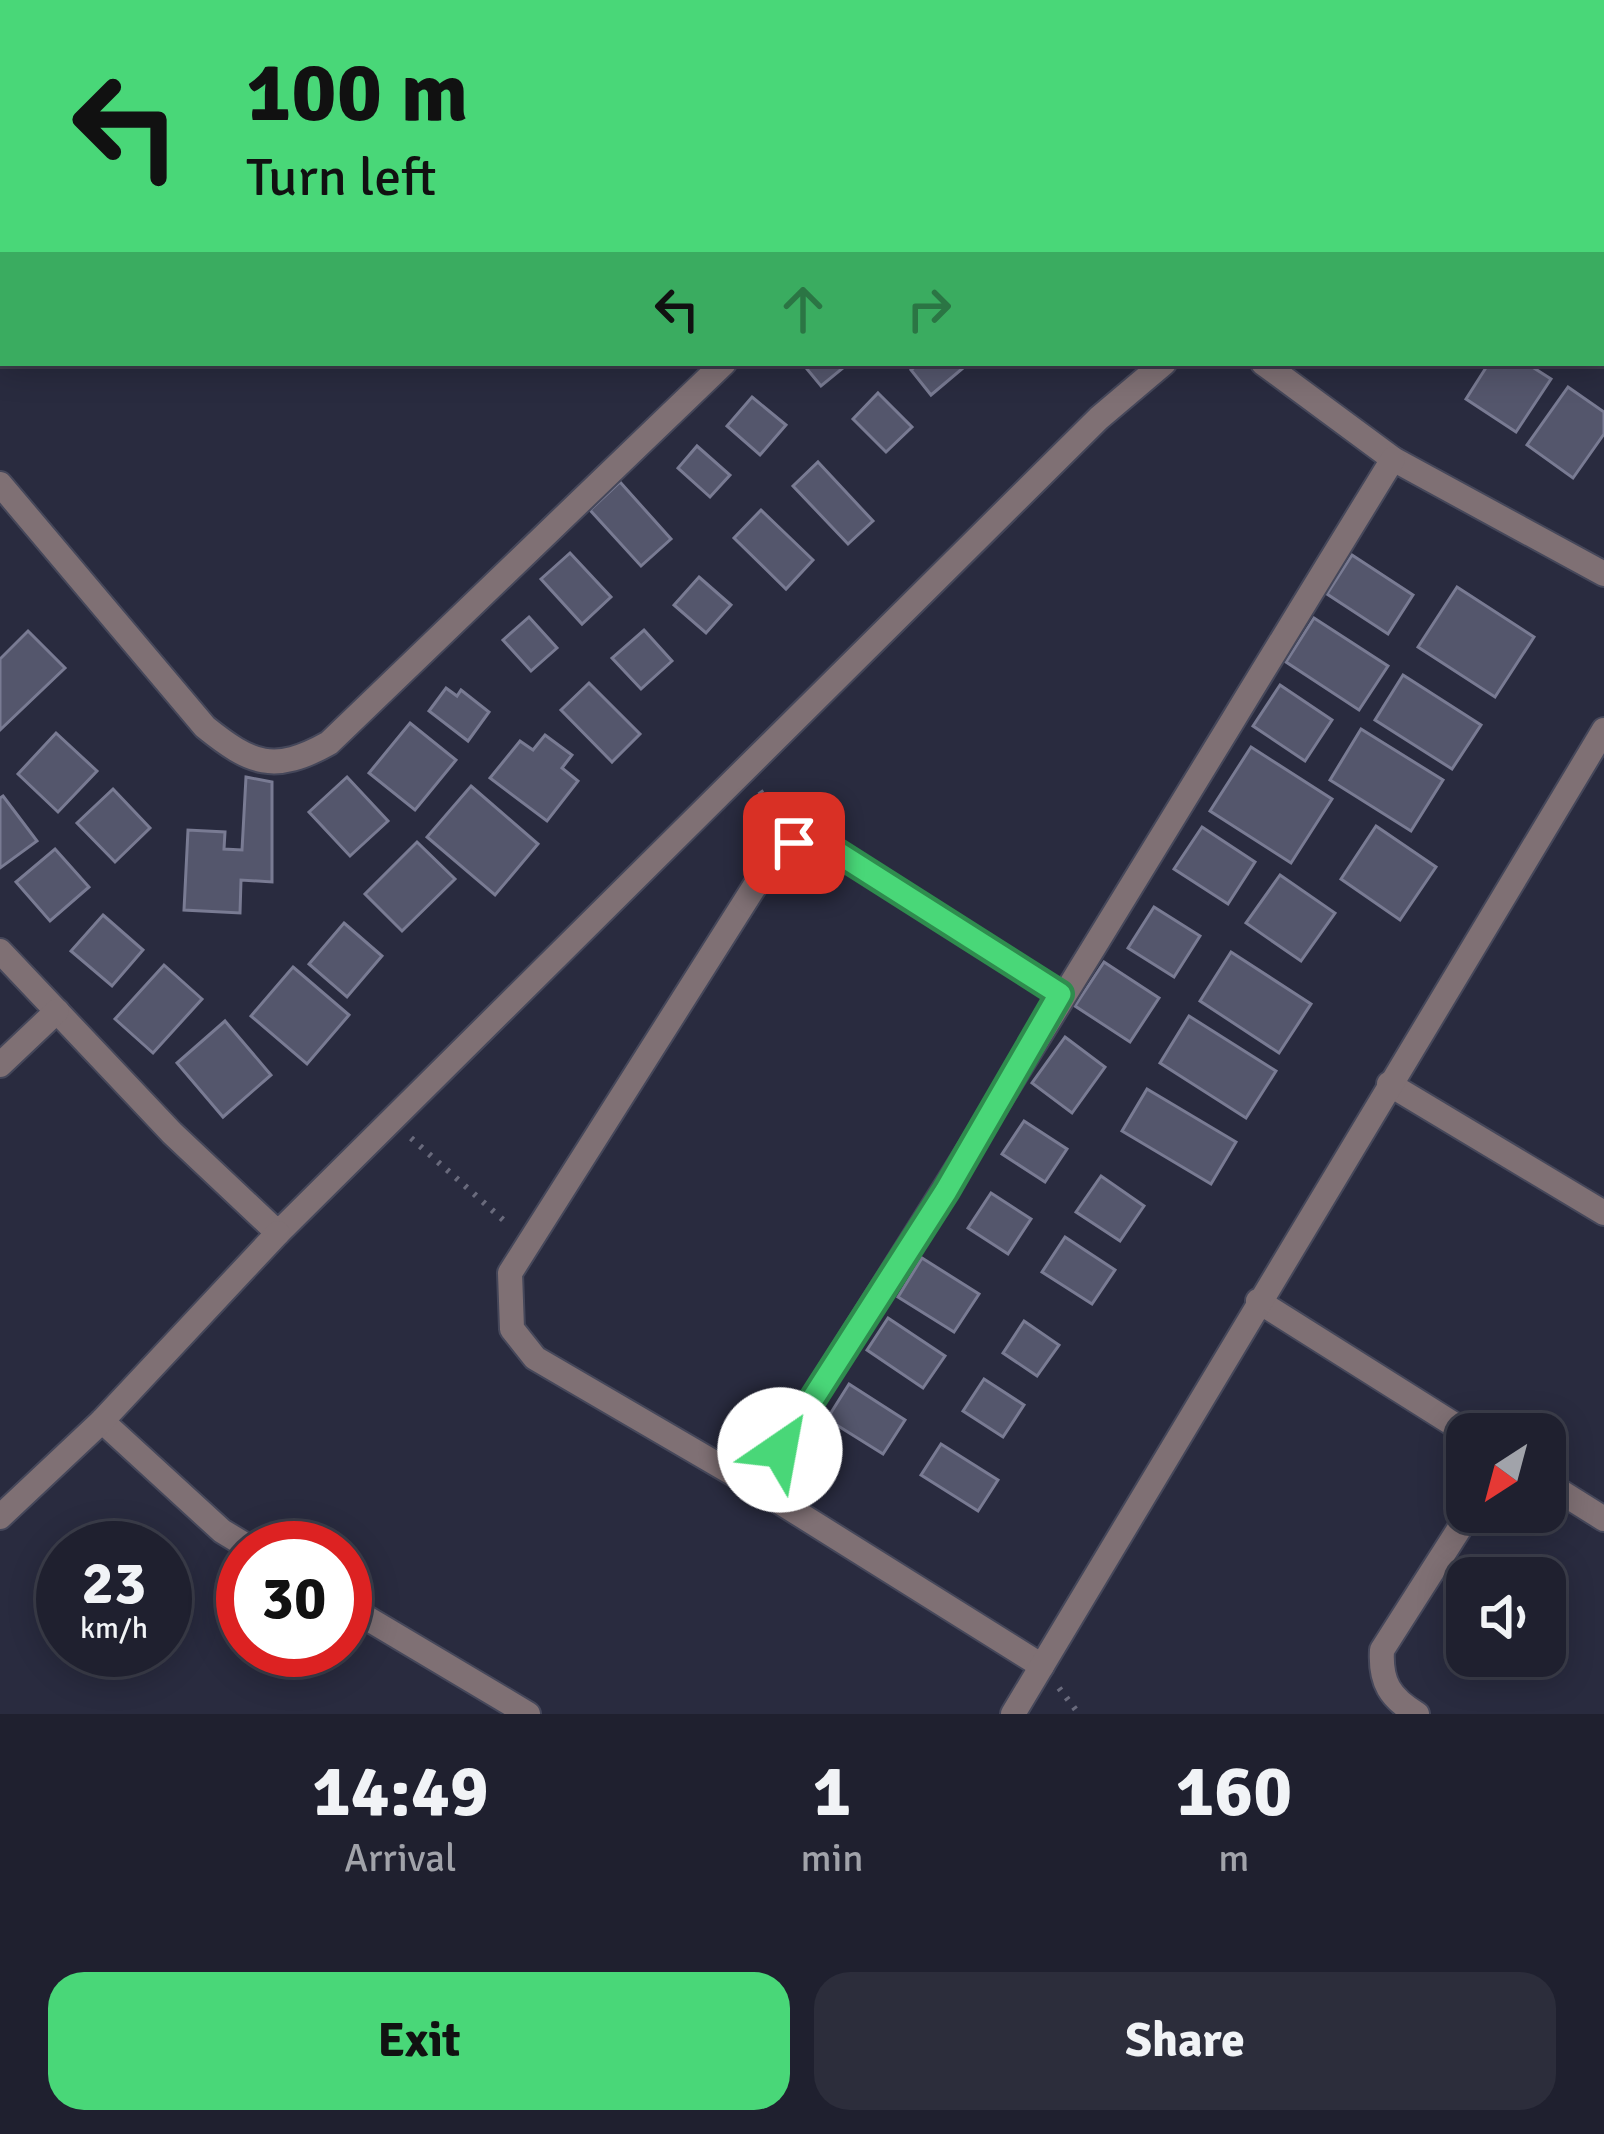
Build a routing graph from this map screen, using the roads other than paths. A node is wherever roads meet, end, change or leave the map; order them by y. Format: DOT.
graph roads {
  1 [pos="721,366"];
  2 [pos="1160,366"];
  3 [pos="1267,366"];
  4 [pos="1393,459"];
  5 [pos="0,484"];
  6 [pos="1604,574"];
  7 [pos="1604,730"];
  8 [pos="0,951"];
  9 [pos="1060,994"];
  10 [pos="57,1011"];
  11 [pos="0,1065"];
  12 [pos="1389,1084"];
  13 [pos="1604,1213"];
  14 [pos="278,1233"];
  15 [pos="1258,1301"];
  16 [pos="1446,1420"];
  17 [pos="102,1421"];
  18 [pos="756,1487"];
  19 [pos="1566,1496"];
  20 [pos="0,1517"];
  21 [pos="1604,1520"];
  22 [pos="216,1526"];
  23 [pos="1457,1533"];
  24 [pos="372,1621"];
  25 [pos="1042,1666"];
  26 [pos="528,1714"];
  27 [pos="1013,1714"];
  28 [pos="1417,1714"];
  1 -- 5 [label="street"];
  2 -- 14 [label="street"];
  3 -- 4 [label="street"];
  4 -- 6 [label="street"];
  4 -- 9 [label="street"];
  7 -- 12 [label="street"];
  8 -- 10 [label="street"];
  9 -- 18 [label="street"];
  9 -- 18 [label="street"];
  10 -- 11 [label="street"];
  10 -- 14 [label="street"];
  12 -- 13 [label="street"];
  12 -- 15 [label="street"];
  14 -- 17 [label="street"];
  15 -- 16 [label="street"];
  15 -- 25 [label="street"];
  17 -- 20 [label="street"];
  17 -- 22 [label="street"];
  18 -- 25 [label="street"];
  19 -- 21 [label="street"];
  23 -- 28 [label="street"];
  24 -- 26 [label="street"];
  25 -- 27 [label="street"];
}
